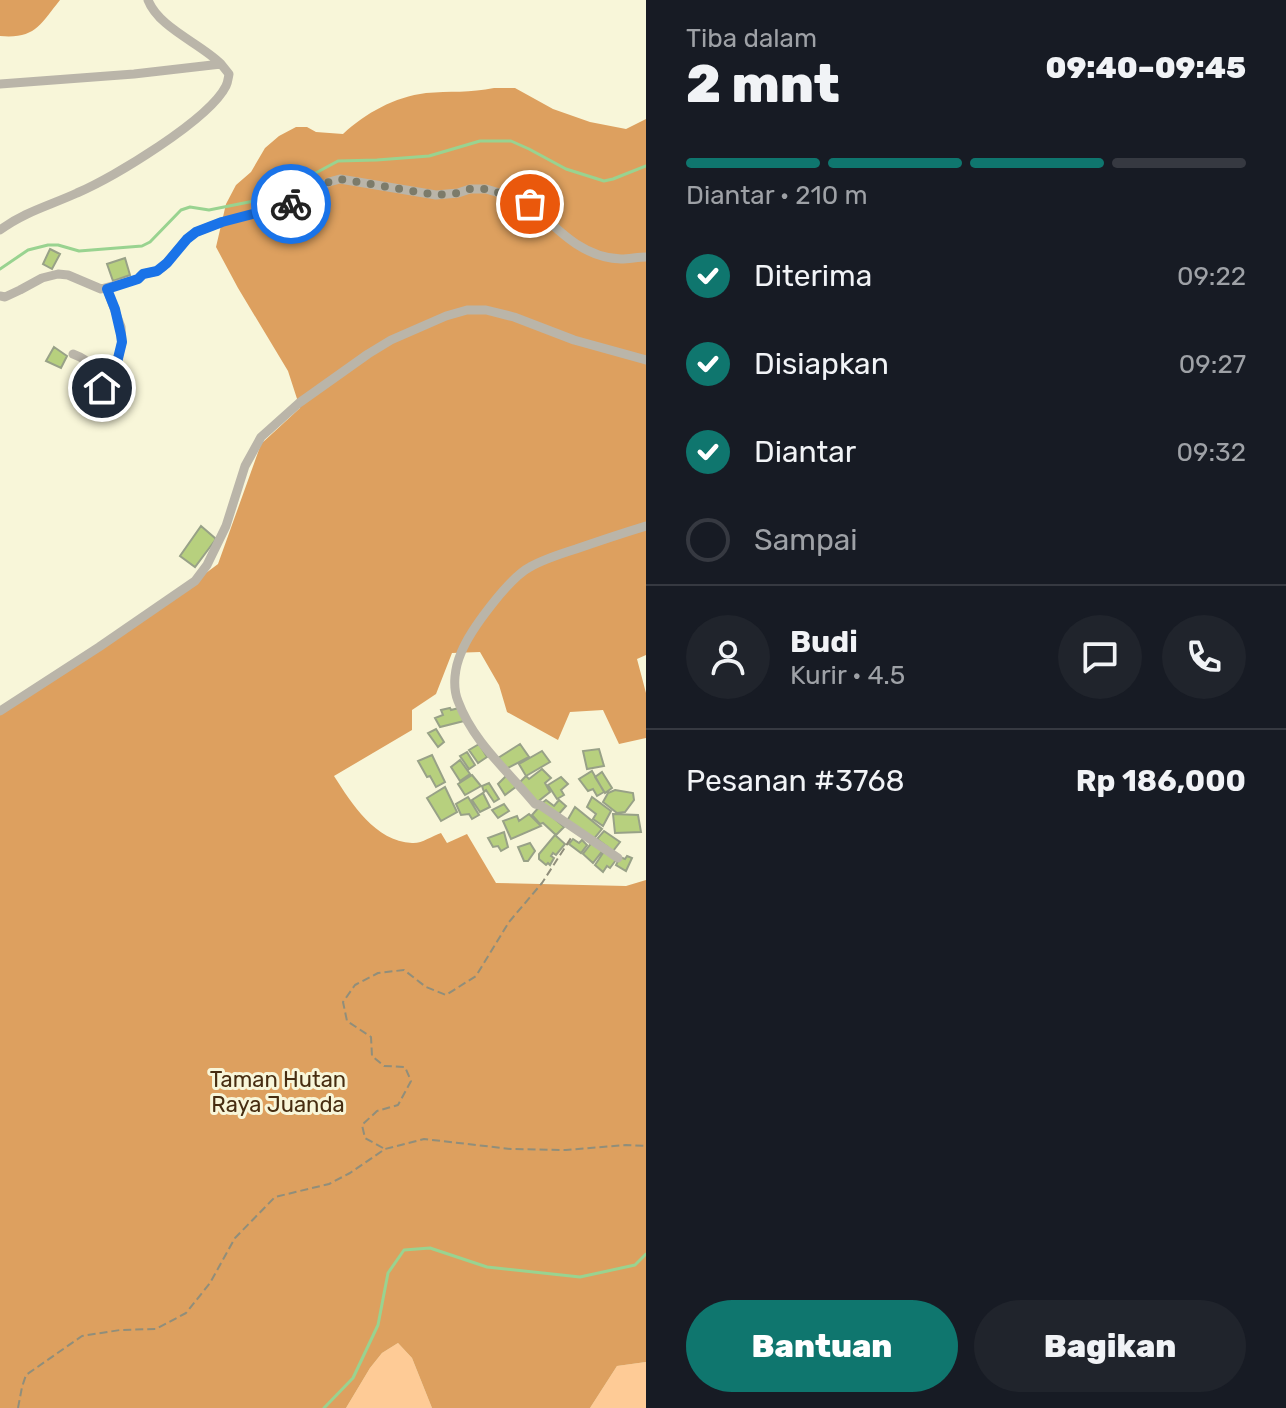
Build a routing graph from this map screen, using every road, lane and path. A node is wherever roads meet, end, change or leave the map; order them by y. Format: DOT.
graph roads {
  1 [pos="148,0"];
  2 [pos="221,64"];
  3 [pos="0,84"];
  4 [pos="0,230"];
  5 [pos="646,257"];
  6 [pos="107,289"];
  7 [pos="0,296"];
  8 [pos="73,354"];
  9 [pos="646,360"];
  10 [pos="646,526"];
  11 [pos="0,711"];
  12 [pos="576,829"];
  13 [pos="618,858"];
  14 [pos="646,1146"];
  15 [pos="385,1149"];
  16 [pos="18,1408"];
  1 -- 2 [label="street"];
  2 -- 3 [label="street"];
  2 -- 4 [label="street"];
  5 -- 6 [label="street"];
  6 -- 7 [label="street"];
  6 -- 8 [label="street"];
  9 -- 11 [label="street"];
  10 -- 12 [label="street"];
  12 -- 13 [label="street"];
  12 -- 15 [label="path"];
  14 -- 15 [label="path"];
  15 -- 16 [label="path"];
}
